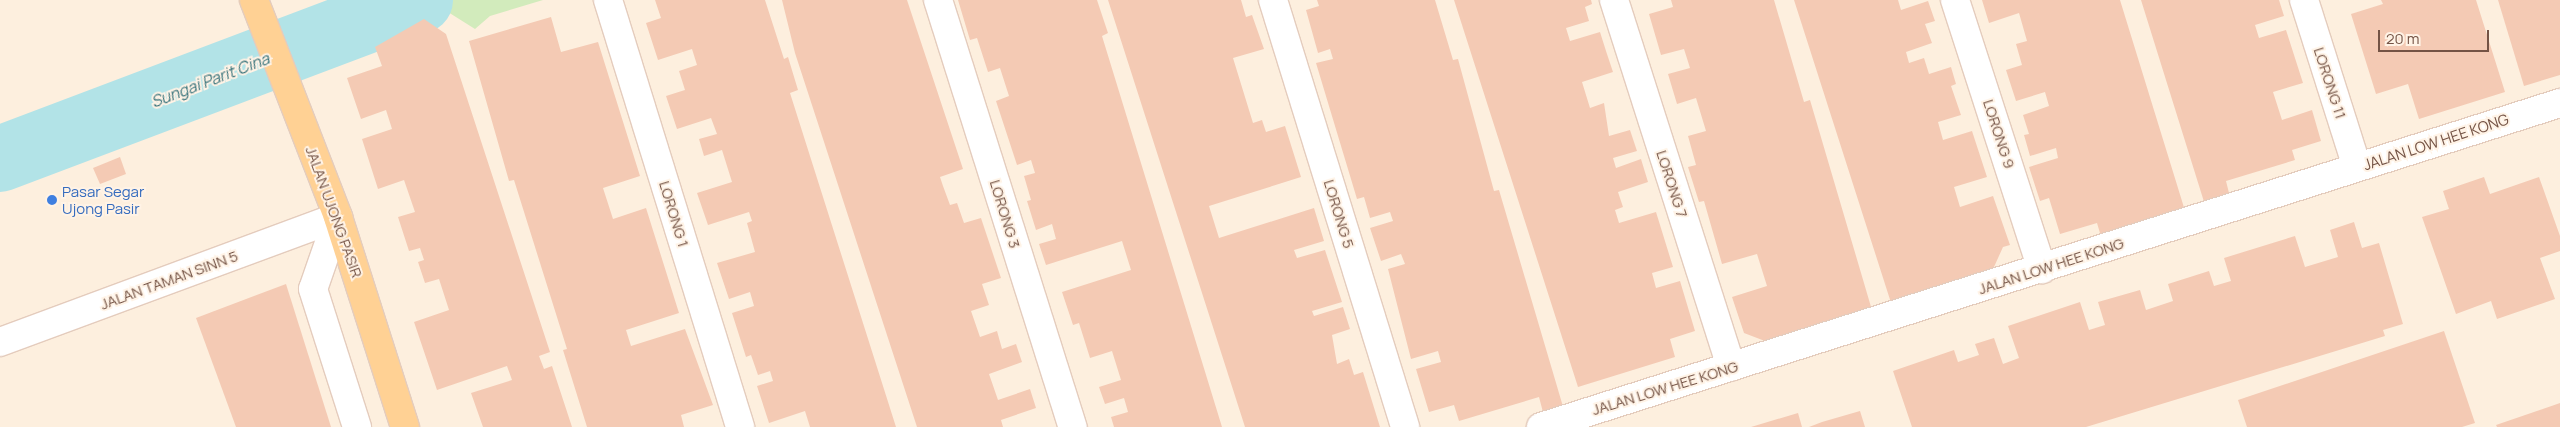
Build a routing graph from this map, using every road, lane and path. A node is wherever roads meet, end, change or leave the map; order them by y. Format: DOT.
graph roads {
  1 [pos="608,0"];
  2 [pos="938,0"];
  3 [pos="1273,0"];
  4 [pos="1614,0"];
  5 [pos="1955,0"];
  6 [pos="2304,0"];
  7 [pos="257,8"];
  8 [pos="2560,102"];
  9 [pos="2357,167"];
  10 [pos="338,217"];
  11 [pos="2042,269"];
  12 [pos="0,342"];
  13 [pos="1730,368"];
  14 [pos="357,427"];
  15 [pos="405,427"];
  16 [pos="740,427"];
  17 [pos="1073,427"];
  18 [pos="1405,427"];
  19 [pos="1541,427"];
  1 -- 16 [label="street, LORONG 1"];
  2 -- 17 [label="street, LORONG 3"];
  3 -- 18 [label="street, LORONG 5"];
  4 -- 13 [label="street, LORONG 7"];
  5 -- 11 [label="street, LORONG 9"];
  6 -- 9 [label="street, LORONG 11"];
  7 -- 10 [label="main road, JALAN UJONG PASIR"];
  8 -- 9 [label="street, JALAN LOW HEE KONG"];
  9 -- 11 [label="street, JALAN LOW HEE KONG"];
  10 -- 12 [label="street, JALAN TAMAN SINN 5"];
  10 -- 14 [label="street"];
  10 -- 15 [label="main road, JALAN UJONG PASIR"];
  11 -- 13 [label="street, JALAN LOW HEE KONG"];
  13 -- 19 [label="street, JALAN LOW HEE KONG"];
}
